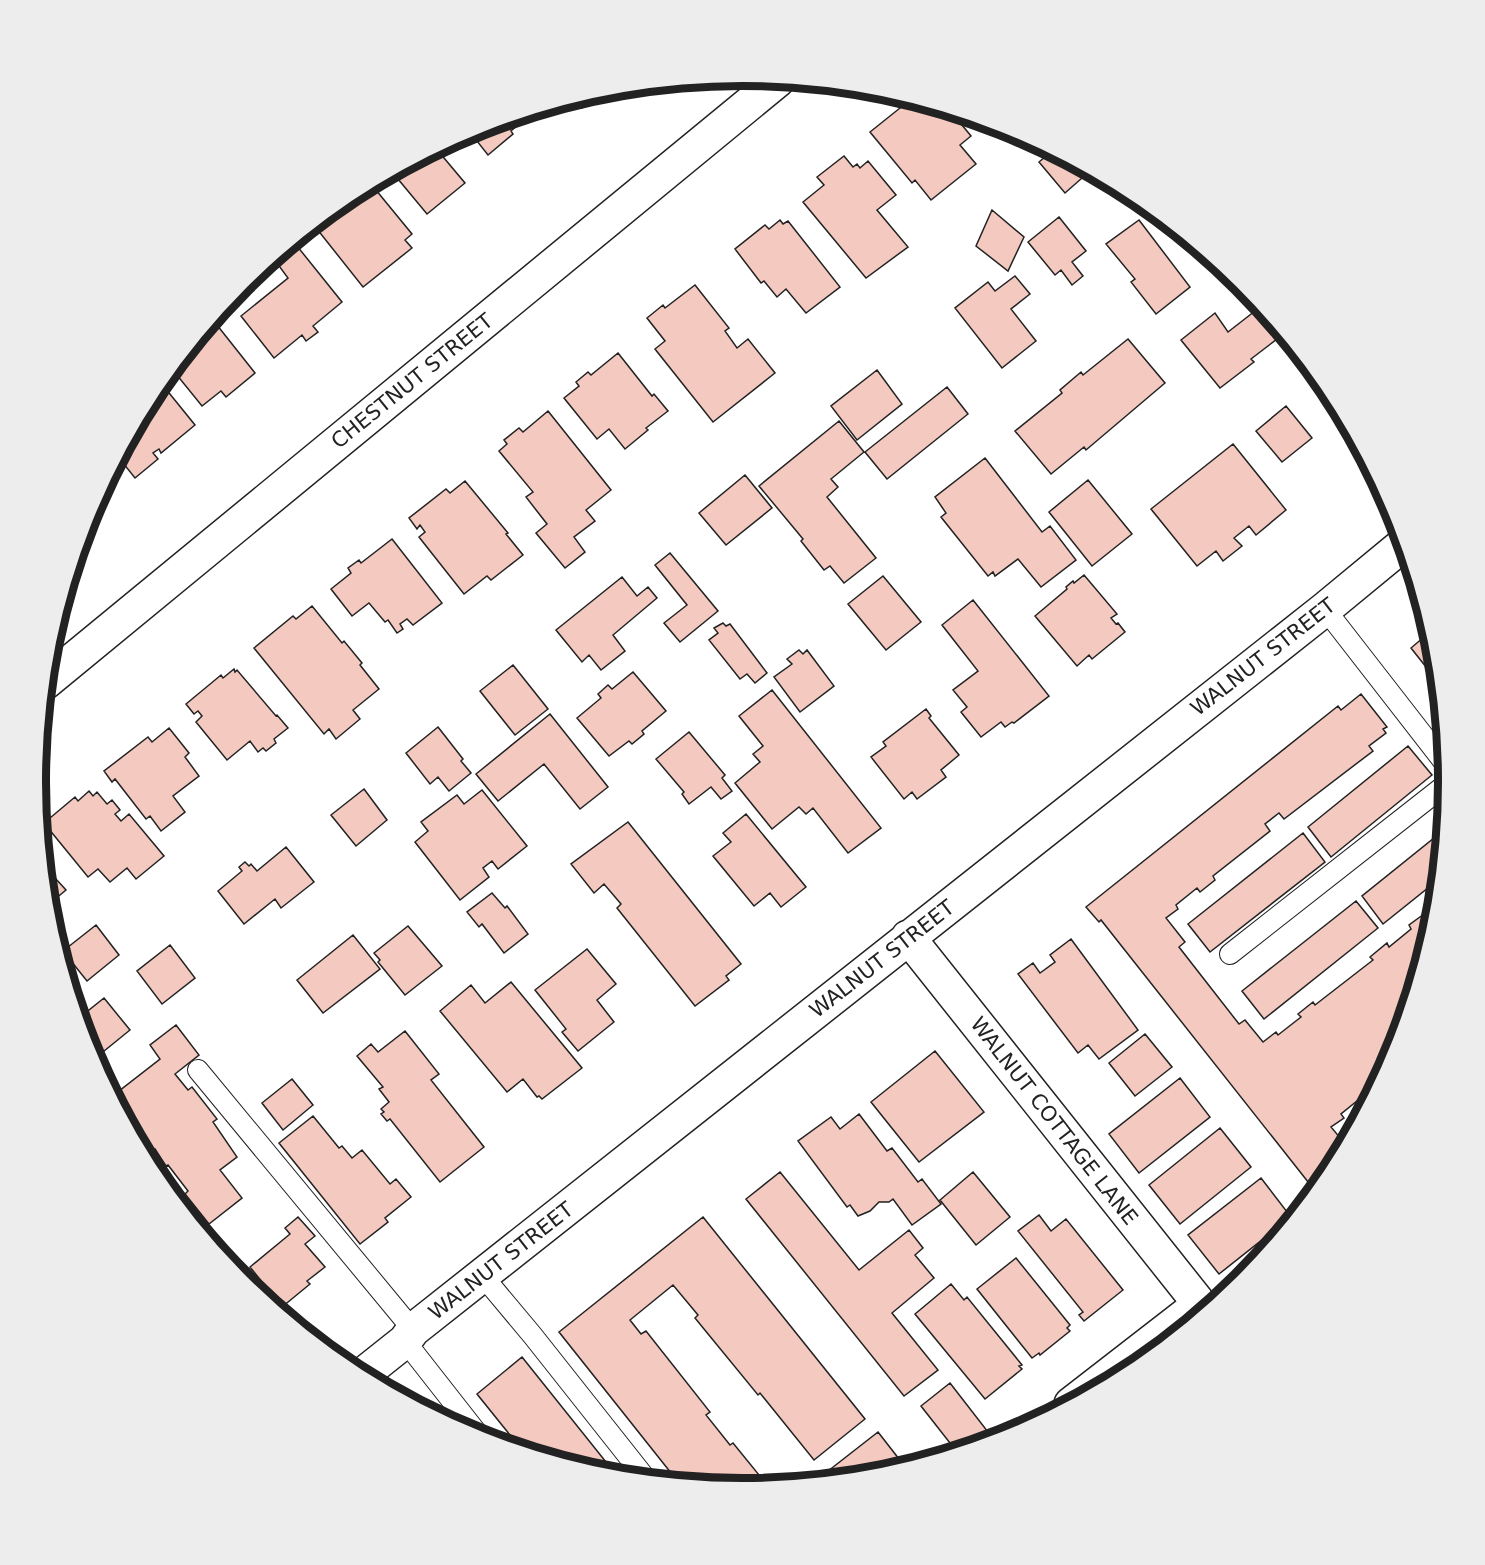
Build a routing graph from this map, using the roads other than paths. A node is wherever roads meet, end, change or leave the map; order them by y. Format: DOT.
graph roads {
  1 [pos="769,87"];
  2 [pos="1398,549"];
  3 [pos="1325,609"];
  4 [pos="55,675"];
  5 [pos="1437,754"];
  6 [pos="1438,791"];
  7 [pos="908,937"];
  8 [pos="1230,954"];
  9 [pos="198,1070"];
  10 [pos="482,1275"];
  11 [pos="1201,1306"];
  12 [pos="409,1336"];
  13 [pos="369,1369"];
  14 [pos="471,1424"];
  15 [pos="640,1471"];
  1 -- 4 [label="street, CHESTNUT STREET"];
  2 -- 3 [label="street, WALNUT STREET"];
  3 -- 5 [label="lane"];
  3 -- 7 [label="street, WALNUT STREET"];
  6 -- 8 [label="lane"];
  7 -- 10 [label="street, WALNUT STREET"];
  7 -- 11 [label="street, WALNUT COTTAGE LANE"];
  9 -- 12 [label="lane"];
  10 -- 12 [label="street, WALNUT STREET"];
  10 -- 15 [label="lane"];
  12 -- 13 [label="street, WALNUT STREET"];
  12 -- 14 [label="lane"];
}
